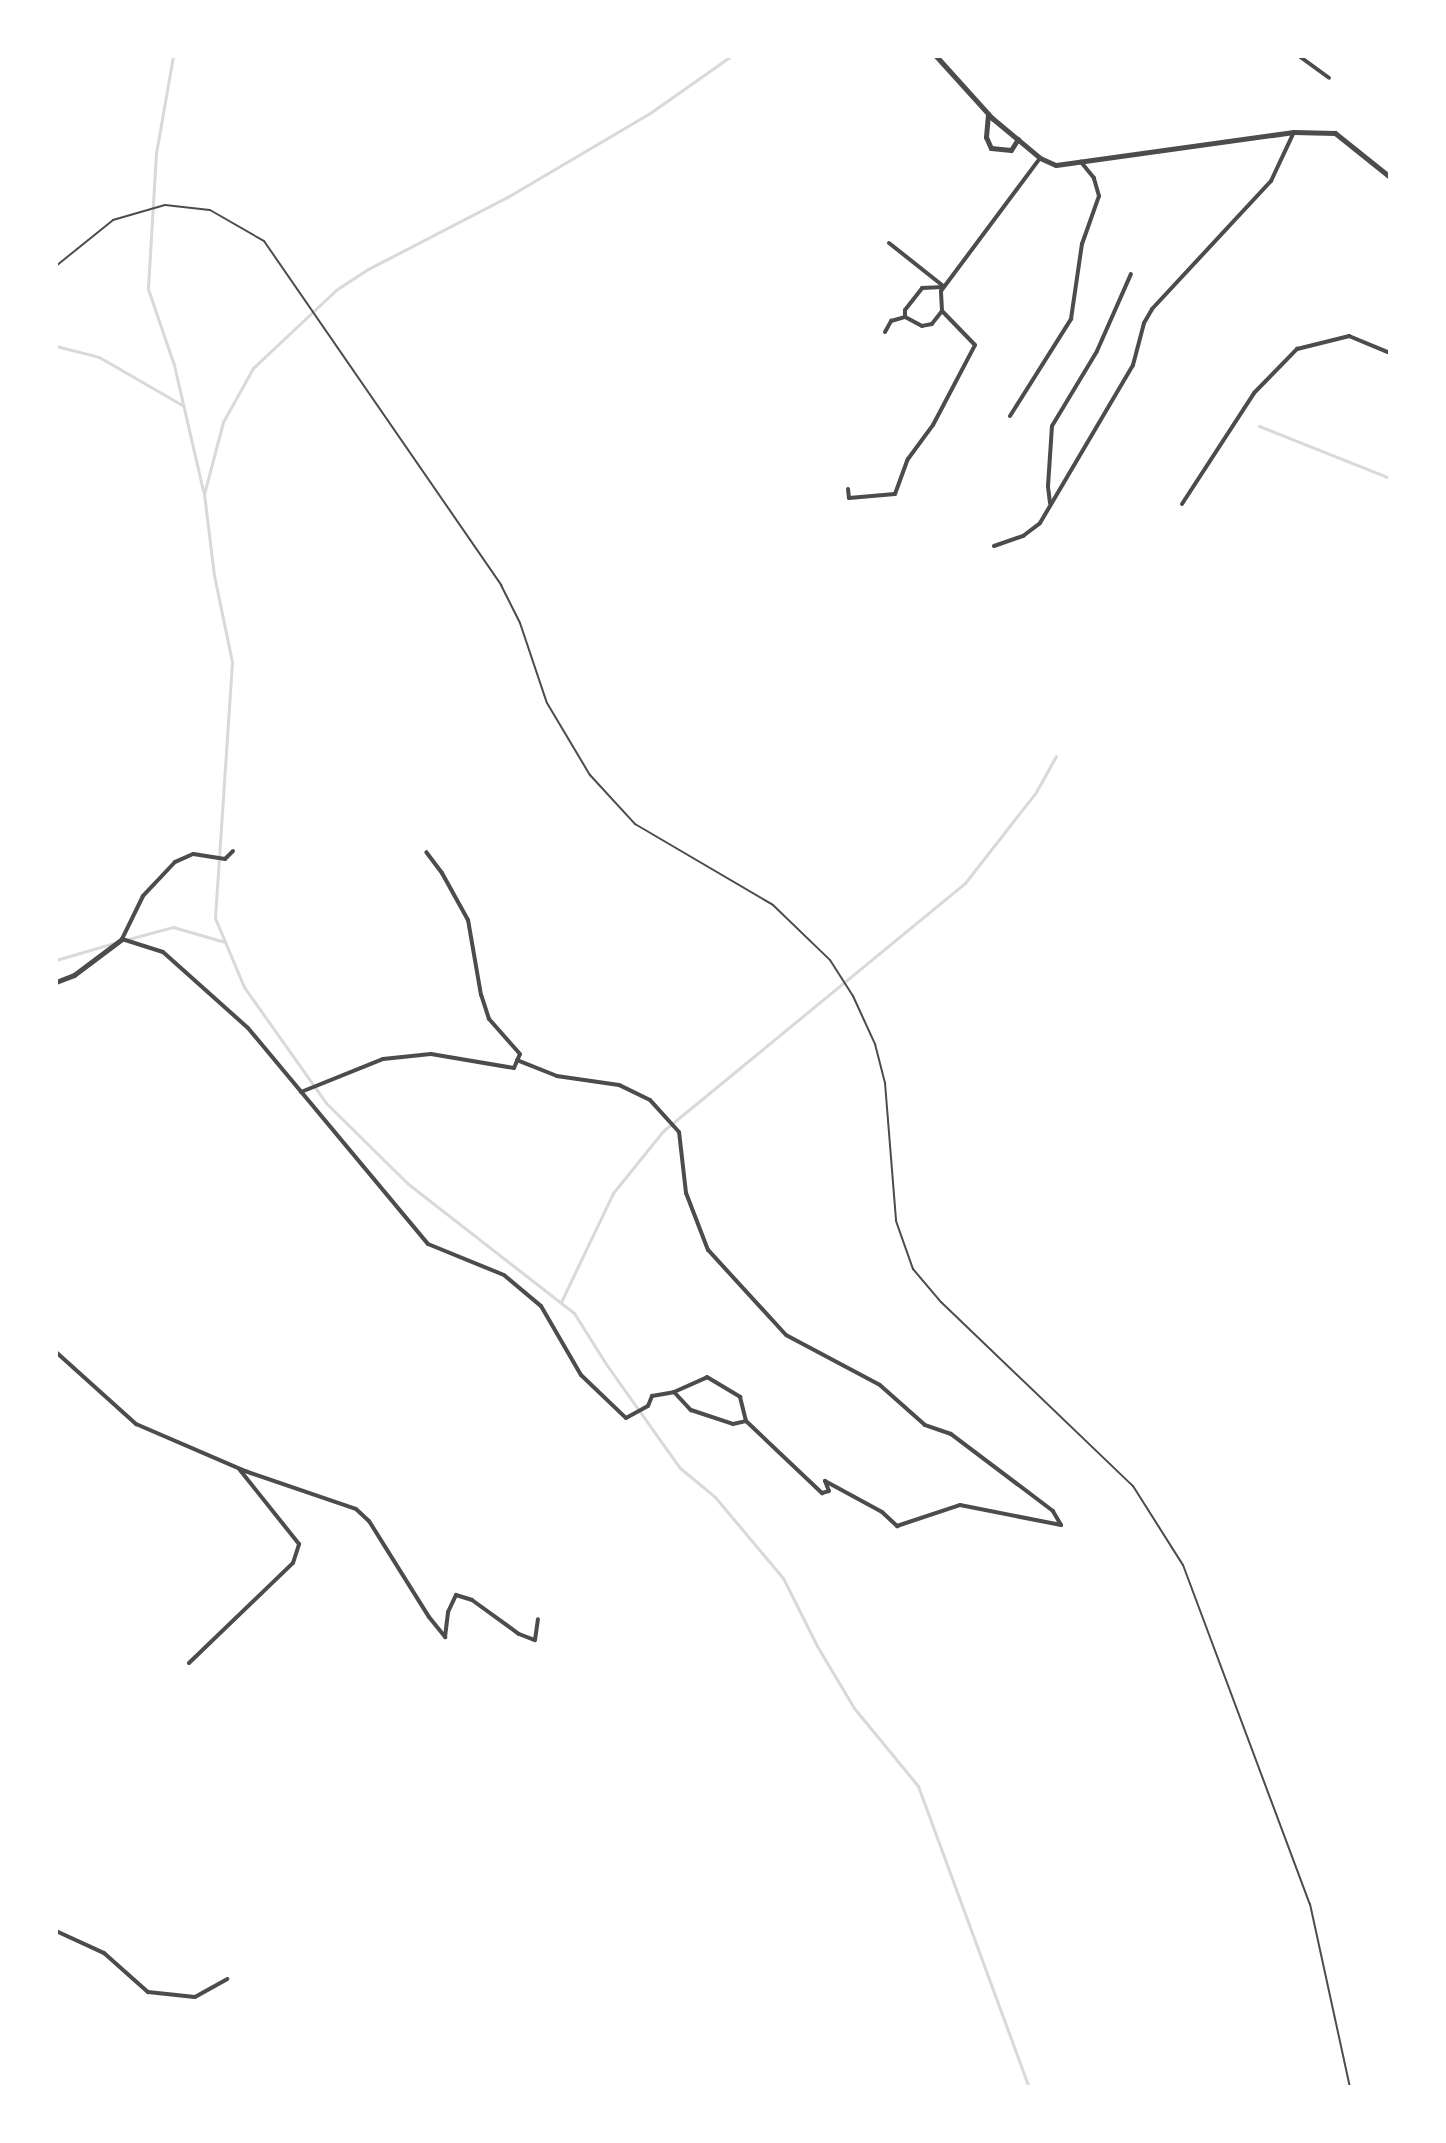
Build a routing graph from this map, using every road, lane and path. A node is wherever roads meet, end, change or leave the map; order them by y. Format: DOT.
graph roads {
  1 [pos="936,56"];
  2 [pos="1299,56"];
  3 [pos="1329,78"];
  4 [pos="988,113"];
  5 [pos="1294,132"];
  6 [pos="1018,139"];
  7 [pos="1040,158"];
  8 [pos="1081,161"];
  9 [pos="1390,177"];
  10 [pos="889,243"];
  11 [pos="56,266"];
  12 [pos="1131,274"];
  13 [pos="943,287"];
  14 [pos="942,311"];
  15 [pos="905,317"];
  16 [pos="885,332"];
  17 [pos="1390,353"];
  18 [pos="1010,416"];
  19 [pos="848,489"];
  20 [pos="1182,504"];
  21 [pos="1050,505"];
  22 [pos="994,546"];
  23 [pos="233,851"];
  24 [pos="426,852"];
  25 [pos="122,939"];
  26 [pos="56,982"];
  27 [pos="517,1060"];
  28 [pos="301,1092"];
  29 [pos="56,1352"];
  30 [pos="674,1392"];
  31 [pos="746,1421"];
  32 [pos="238,1469"];
  33 [pos="538,1619"];
  34 [pos="189,1663"];
  35 [pos="56,1931"];
  36 [pos="227,1979"];
  37 [pos="1350,2087"];
  1 -- 4 [label="street"];
  2 -- 3 [label="street"];
  4 -- 6 [label="street"];
  4 -- 6 [label="street"];
  5 -- 8 [label="street"];
  5 -- 9 [label="street"];
  5 -- 21 [label="street"];
  6 -- 7 [label="street"];
  7 -- 8 [label="street"];
  7 -- 13 [label="street"];
  8 -- 18 [label="street"];
  10 -- 13 [label="street"];
  11 -- 37 [label="lane"];
  12 -- 21 [label="street"];
  13 -- 14 [label="street"];
  13 -- 15 [label="street"];
  14 -- 15 [label="street"];
  14 -- 19 [label="street"];
  15 -- 16 [label="street"];
  17 -- 20 [label="street"];
  21 -- 22 [label="street"];
  23 -- 25 [label="street"];
  24 -- 27 [label="street"];
  25 -- 26 [label="street"];
  25 -- 28 [label="street"];
  27 -- 28 [label="street"];
  27 -- 31 [label="street"];
  28 -- 30 [label="street"];
  29 -- 32 [label="street"];
  30 -- 31 [label="street"];
  30 -- 31 [label="street"];
  32 -- 33 [label="street"];
  32 -- 34 [label="street"];
  35 -- 36 [label="street"];
}
